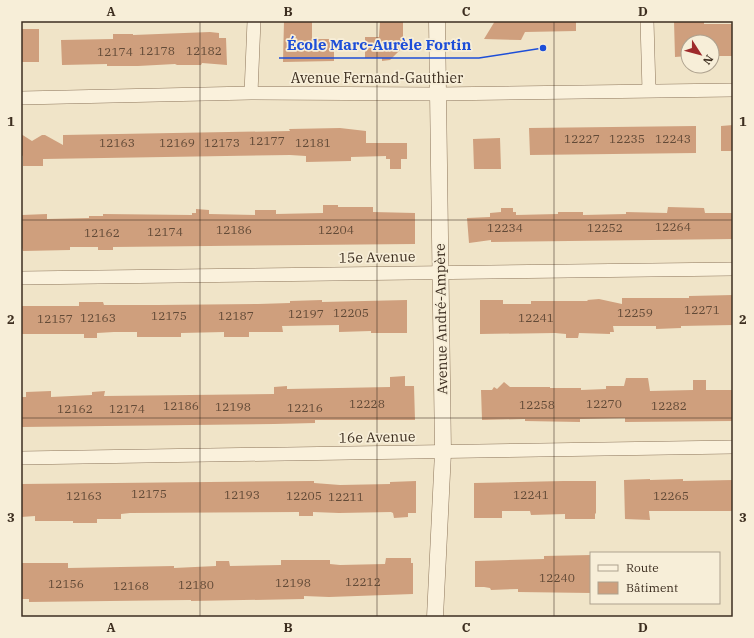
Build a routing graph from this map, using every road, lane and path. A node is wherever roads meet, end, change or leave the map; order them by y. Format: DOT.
graph roads {
  1 [pos="254,21"];
  2 [pos="437,21"];
  3 [pos="647,21"];
  4 [pos="733,90"];
  5 [pos="649,91"];
  6 [pos="251,93"];
  7 [pos="438,94"];
  8 [pos="21,98"];
  9 [pos="733,269"];
  10 [pos="440,272"];
  11 [pos="21,278"];
  12 [pos="733,447"];
  13 [pos="443,452"];
  14 [pos="21,458"];
  15 [pos="435,617"];
  1 -- 6 [label="street"];
  2 -- 7 [label="street, Avenue André-Ampère"];
  3 -- 5 [label="street"];
  4 -- 5 [label="street, Avenue Fernand-Gauthier"];
  5 -- 7 [label="street, Avenue Fernand-Gauthier"];
  6 -- 7 [label="street, Avenue Fernand-Gauthier"];
  6 -- 8 [label="street, Avenue Fernand-Gauthier"];
  7 -- 10 [label="street, Avenue André-Ampère"];
  9 -- 10 [label="street, 15e Avenue"];
  10 -- 11 [label="street, 15e Avenue"];
  10 -- 13 [label="street, Avenue André-Ampère"];
  12 -- 13 [label="street, 16e Avenue"];
  13 -- 14 [label="street, 16e Avenue"];
  13 -- 15 [label="street, Avenue André-Ampère"];
}
